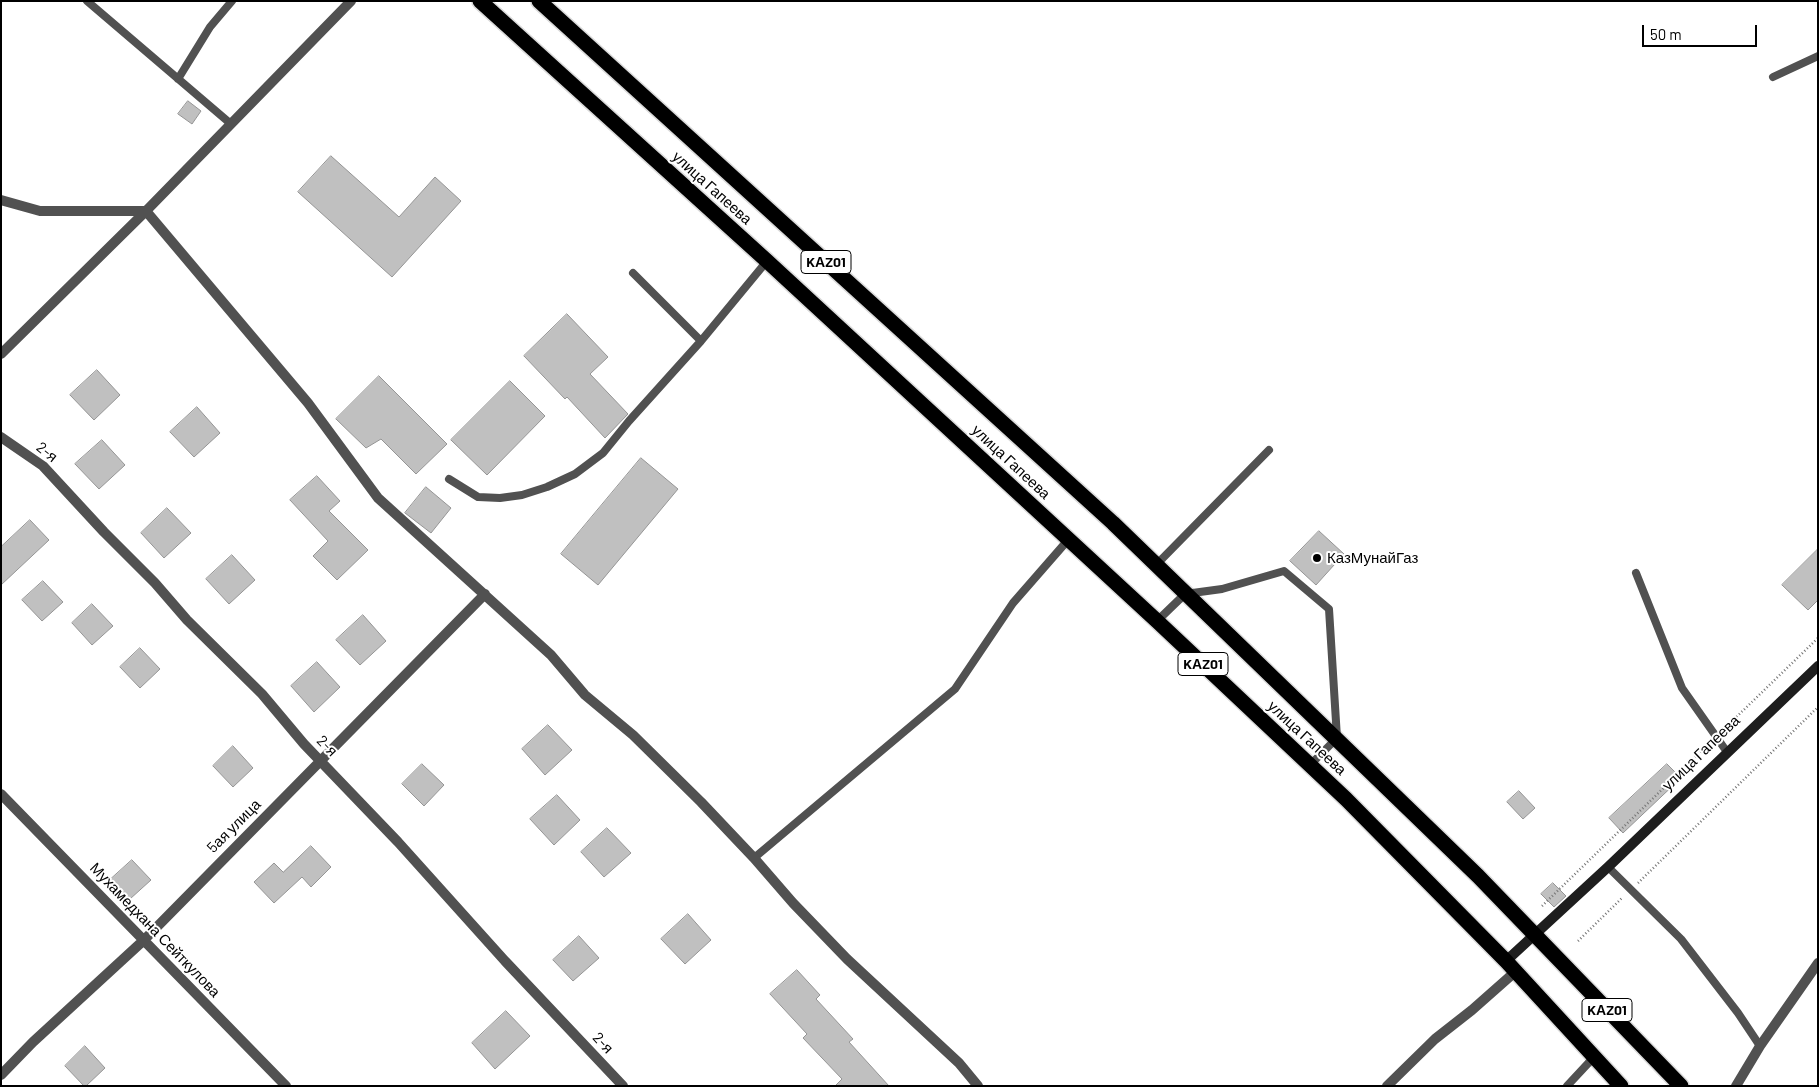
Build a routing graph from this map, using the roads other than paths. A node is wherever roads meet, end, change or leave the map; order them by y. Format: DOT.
graph roads {
  1 [pos="88,1"];
  2 [pos="232,1"];
  3 [pos="351,1"];
  4 [pos="480,1"];
  5 [pos="539,1"];
  6 [pos="1818,56"];
  7 [pos="1772,77"];
  8 [pos="178,79"];
  9 [pos="231,124"];
  10 [pos="1,200"];
  11 [pos="146,211"];
  12 [pos="767,261"];
  13 [pos="633,274"];
  14 [pos="701,341"];
  15 [pos="1,354"];
  16 [pos="1,437"];
  17 [pos="1269,450"];
  18 [pos="449,479"];
  19 [pos="1068,540"];
  20 [pos="1156,565"];
  21 [pos="1636,573"];
  22 [pos="484,594"];
  23 [pos="1185,594"];
  24 [pos="1156,621"];
  25 [pos="1818,666"];
  26 [pos="1337,738"];
  27 [pos="1727,752"];
  28 [pos="320,761"];
  29 [pos="1310,765"];
  30 [pos="1,794"];
  31 [pos="754,858"];
  32 [pos="1608,866"];
  33 [pos="1534,934"];
  34 [pos="144,940"];
  35 [pos="1818,963"];
  36 [pos="1510,967"];
  37 [pos="1760,1046"];
  38 [pos="1594,1058"];
  39 [pos="1,1075"];
  40 [pos="286,1086"];
  41 [pos="623,1086"];
  42 [pos="978,1086"];
  43 [pos="1387,1086"];
  44 [pos="1567,1086"];
  45 [pos="1621,1086"];
  46 [pos="1681,1086"];
  47 [pos="1736,1086"];
  1 -- 8 [label="lane"];
  2 -- 8 [label="lane"];
  3 -- 9 [label="street"];
  4 -- 12 [label="highway, улица Гапеева / KАZ01"];
  5 -- 20 [label="highway, улица Гапеева / KАZ01"];
  6 -- 7 [label="lane"];
  8 -- 9 [label="lane"];
  9 -- 11 [label="street"];
  10 -- 11 [label="street"];
  11 -- 15 [label="street"];
  11 -- 22 [label="street"];
  12 -- 14 [label="lane"];
  12 -- 19 [label="highway, улица Гапеева / KАZ01"];
  13 -- 14 [label="lane"];
  14 -- 18 [label="lane"];
  16 -- 28 [label="street, 2-я"];
  17 -- 20 [label="lane"];
  19 -- 24 [label="highway, улица Гапеева / KАZ01"];
  19 -- 31 [label="lane"];
  20 -- 23 [label="highway, улица Гапеева / KАZ01"];
  21 -- 27 [label="lane"];
  22 -- 28 [label="street, 5ая улица"];
  22 -- 31 [label="street"];
  23 -- 24 [label="lane"];
  23 -- 26 [label="highway, улица Гапеева / KАZ01"];
  23 -- 26 [label="lane"];
  24 -- 29 [label="highway, улица Гапеева / KАZ01"];
  25 -- 27 [label="main road, улица Гапеева"];
  26 -- 29 [label="lane"];
  26 -- 33 [label="highway, улица Гапеева / KАZ01"];
  27 -- 32 [label="main road, улица Гапеева"];
  28 -- 34 [label="street, 5ая улица"];
  28 -- 41 [label="street, 2-я"];
  29 -- 36 [label="highway, улица Гапеева / KАZ01"];
  30 -- 34 [label="street, Мухамедхана Сейткулова"];
  31 -- 42 [label="street"];
  32 -- 33 [label="main road, улица Гапеева"];
  32 -- 37 [label="lane"];
  33 -- 36 [label="main road, улица Гапеева"];
  33 -- 46 [label="highway, улица Гапеева / KАZ01"];
  34 -- 39 [label="street, 5ая улица"];
  34 -- 40 [label="street, Мухамедхана Сейткулова"];
  35 -- 37 [label="street"];
  36 -- 38 [label="highway, улица Гапеева / KАZ01"];
  36 -- 43 [label="street"];
  37 -- 47 [label="street"];
  38 -- 44 [label="lane"];
  38 -- 45 [label="highway, улица Гапеева / KАZ01"];
}
